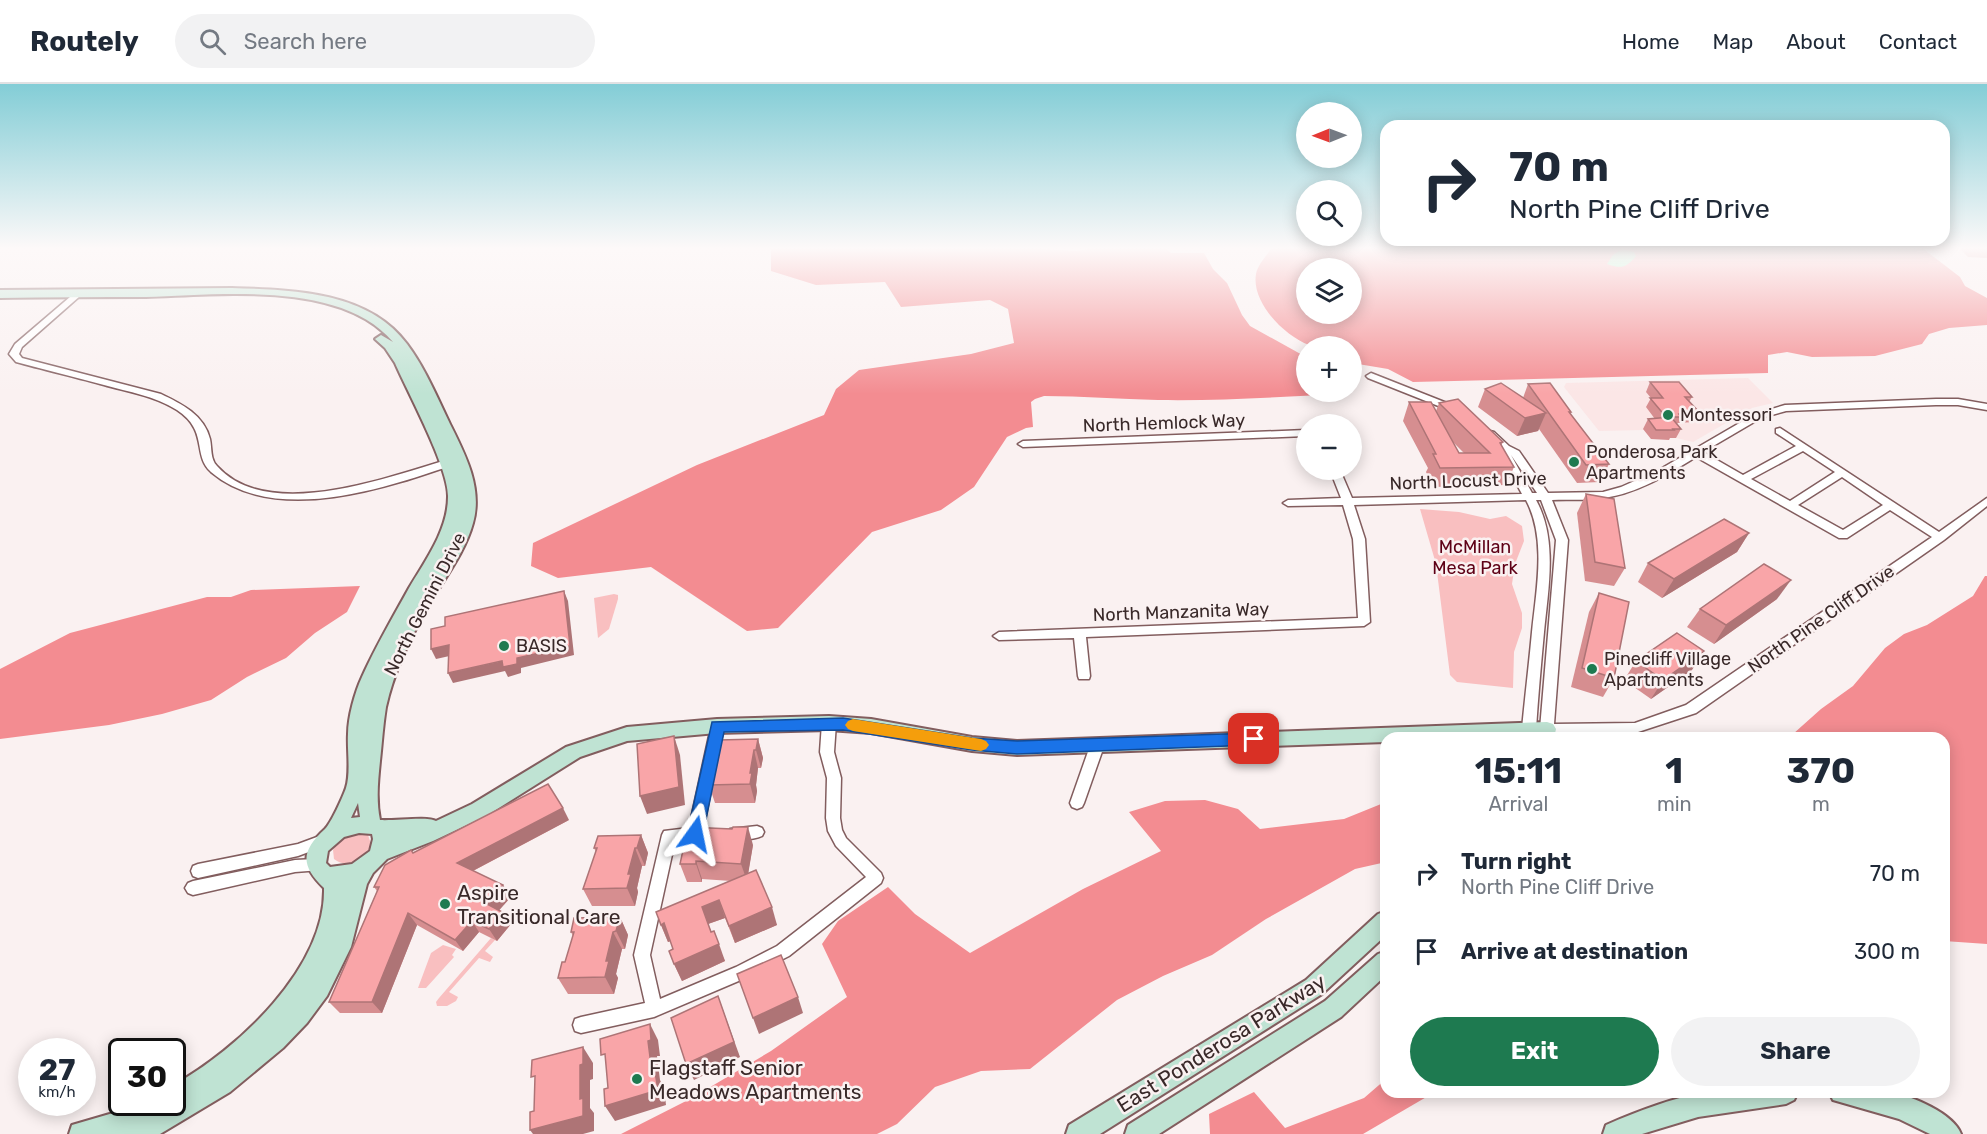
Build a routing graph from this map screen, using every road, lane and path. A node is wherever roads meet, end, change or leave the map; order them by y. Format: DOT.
graph roads {
  1 [pos="74,296"];
  2 [pos="0,300"];
  3 [pos="1371,376"];
  4 [pos="1987,407"];
  5 [pos="1465,414"];
  6 [pos="1479,425"];
  7 [pos="1780,431"];
  8 [pos="1296,433"];
  9 [pos="1023,444"];
  10 [pos="1802,447"];
  11 [pos="1504,448"];
  12 [pos="1695,452"];
  13 [pos="452,462"];
  14 [pos="1841,473"];
  15 [pos="1743,479"];
  16 [pos="1339,480"];
  17 [pos="1544,495"];
  18 [pos="1529,496"];
  19 [pos="1987,501"];
  20 [pos="1348,502"];
  21 [pos="1288,503"];
  22 [pos="1791,505"];
  23 [pos="1890,505"];
  24 [pos="1940,537"];
  25 [pos="1542,586"];
  26 [pos="1558,590"];
  27 [pos="1080,634"];
  28 [pos="999,636"];
  29 [pos="1084,676"];
  30 [pos="830,723"];
  31 [pos="717,726"];
  32 [pos="1537,732"];
  33 [pos="1537,732"];
  34 [pos="1557,732"];
  35 [pos="1380,738"];
  36 [pos="1097,746"];
  37 [pos="1077,803"];
  38 [pos="449,823"];
  39 [pos="376,826"];
  40 [pos="758,832"];
  41 [pos="708,833"];
  42 [pos="330,836"];
  43 [pos="373,860"];
  44 [pos="321,870"];
  45 [pos="198,871"];
  46 [pos="193,888"];
  47 [pos="1380,926"];
  48 [pos="1380,966"];
  49 [pos="654,1009"];
  50 [pos="581,1025"];
  51 [pos="186,1090"];
  52 [pos="1743,1098"];
  53 [pos="1867,1098"];
  54 [pos="135,1116"];
  55 [pos="1953,1132"];
  56 [pos="81,1134"];
  57 [pos="134,1134"];
  58 [pos="1078,1134"];
  59 [pos="1137,1134"];
  60 [pos="1615,1134"];
  1 -- 2 [label="street, North Gemini Drive"];
  1 -- 13 [label="street, North Gemini Drive"];
  1 -- 13 [label="street"];
  3 -- 5 [label="street"];
  4 -- 12 [label="street, North Locust Drive"];
  6 -- 11 [label="street"];
  7 -- 10 [label="street"];
  8 -- 9 [label="street, North Hemlock Way"];
  10 -- 14 [label="street"];
  10 -- 15 [label="street"];
  11 -- 17 [label="street"];
  11 -- 18 [label="street"];
  12 -- 15 [label="street"];
  12 -- 17 [label="street, North Locust Drive"];
  13 -- 39 [label="street, North Gemini Drive"];
  13 -- 42 [label="street, North Gemini Drive"];
  14 -- 22 [label="street"];
  14 -- 23 [label="street"];
  15 -- 22 [label="street"];
  16 -- 20 [label="street"];
  17 -- 18 [label="street, North Locust Drive"];
  17 -- 26 [label="street"];
  18 -- 20 [label="street, North Locust Drive"];
  18 -- 25 [label="street"];
  19 -- 24 [label="street, North Pine Cliff Drive"];
  20 -- 21 [label="street, North Locust Drive"];
  20 -- 27 [label="street, North Manzanita Way"];
  22 -- 23 [label="street"];
  23 -- 24 [label="street"];
  24 -- 34 [label="street, North Pine Cliff Drive"];
  25 -- 26 [label="street"];
  25 -- 33 [label="street"];
  26 -- 32 [label="street"];
  27 -- 28 [label="street, North Manzanita Way"];
  27 -- 29 [label="street"];
  30 -- 31 [label="street, North Pine Cliff Drive"];
  30 -- 36 [label="street, North Pine Cliff Drive"];
  30 -- 49 [label="street"];
  31 -- 38 [label="street, North Pine Cliff Drive"];
  31 -- 41 [label="street"];
  35 -- 36 [label="street, North Pine Cliff Drive"];
  36 -- 37 [label="street"];
  38 -- 39 [label="street, North Pine Cliff Drive"];
  38 -- 43 [label="street, North Pine Cliff Drive"];
  39 -- 42 [label="street"];
  39 -- 43 [label="street, North Gemini Drive"];
  40 -- 41 [label="street"];
  41 -- 49 [label="street"];
  42 -- 44 [label="street, North Gemini Drive"];
  42 -- 45 [label="street"];
  43 -- 44 [label="street"];
  43 -- 57 [label="street, North Gemini Drive"];
  44 -- 46 [label="street"];
  44 -- 51 [label="street"];
  47 -- 58 [label="street, East Ponderosa Parkway"];
  48 -- 59 [label="street, East Ponderosa Parkway"];
  49 -- 50 [label="street"];
  52 -- 60 [label="street"];
  53 -- 55 [label="street"];
  54 -- 56 [label="street"];
}
